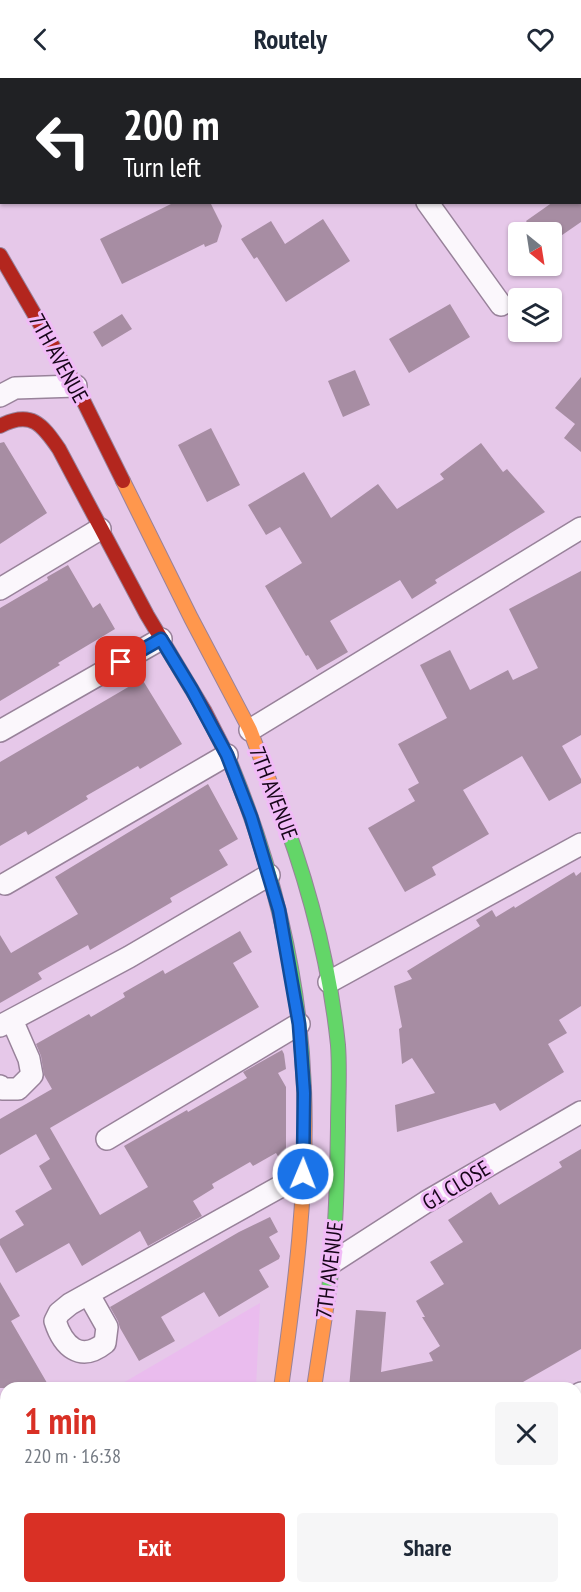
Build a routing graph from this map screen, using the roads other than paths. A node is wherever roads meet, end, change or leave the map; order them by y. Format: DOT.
graph roads {
  1 [pos="428,204"];
  2 [pos="0,255"];
  3 [pos="501,305"];
  4 [pos="76,386"];
  5 [pos="0,396"];
  6 [pos="0,426"];
  7 [pos="581,528"];
  8 [pos="100,529"];
  9 [pos="0,589"];
  10 [pos="161,639"];
  11 [pos="250,730"];
  12 [pos="0,732"];
  13 [pos="227,755"];
  14 [pos="581,844"];
  15 [pos="269,875"];
  16 [pos="5,884"];
  17 [pos="329,982"];
  18 [pos="6,1023"];
  19 [pos="299,1024"];
  20 [pos="0,1086"];
  21 [pos="581,1112"];
  22 [pos="107,1139"];
  23 [pos="303,1174"];
  24 [pos="333,1262"];
  25 [pos="89,1295"];
  26 [pos="282,1382"];
  27 [pos="315,1382"];
  1 -- 3 [label="street"];
  2 -- 4 [label="main road, 7TH AVENUE"];
  4 -- 5 [label="street"];
  4 -- 11 [label="main road, 7TH AVENUE"];
  6 -- 8 [label="main road"];
  7 -- 11 [label="street"];
  8 -- 9 [label="street"];
  8 -- 10 [label="main road"];
  10 -- 12 [label="street"];
  10 -- 13 [label="main road"];
  11 -- 17 [label="main road, 7TH AVENUE"];
  13 -- 15 [label="main road"];
  13 -- 16 [label="street"];
  14 -- 17 [label="street"];
  15 -- 18 [label="street"];
  15 -- 19 [label="main road"];
  17 -- 24 [label="main road, 7TH AVENUE"];
  18 -- 20 [label="street"];
  19 -- 22 [label="street"];
  19 -- 23 [label="main road"];
  21 -- 24 [label="street, G1 CLOSE"];
  23 -- 25 [label="street"];
  23 -- 26 [label="main road"];
  24 -- 27 [label="main road, 7TH AVENUE"];
}
